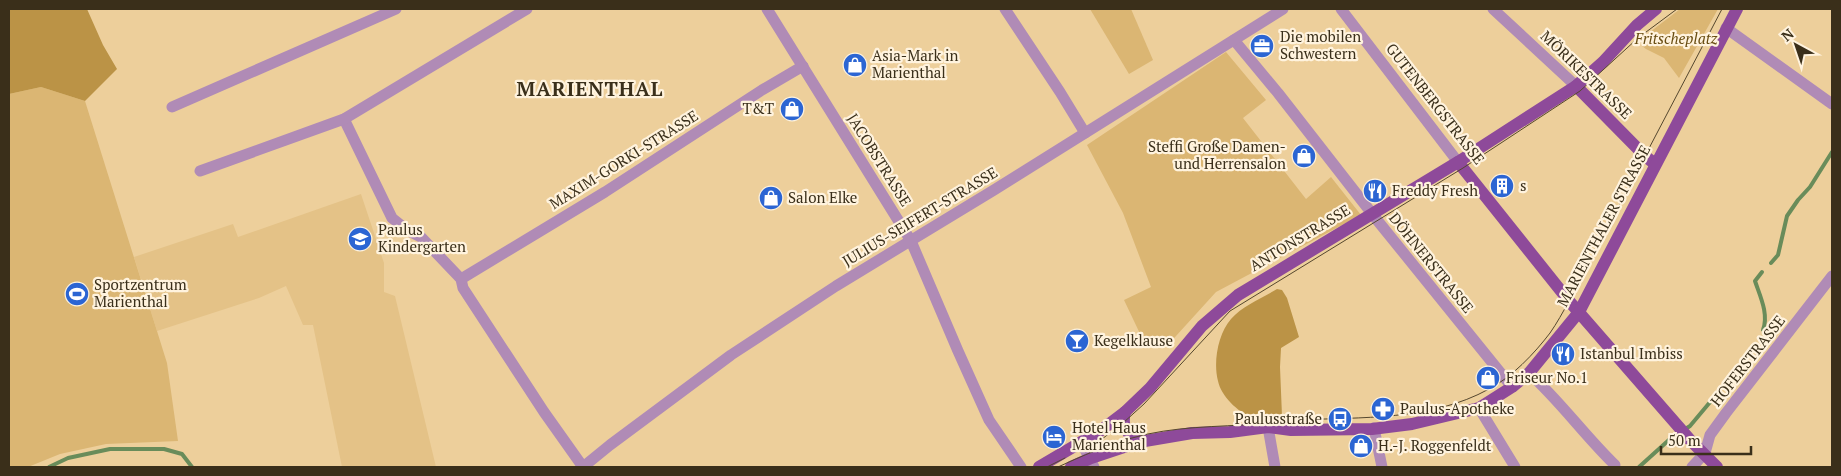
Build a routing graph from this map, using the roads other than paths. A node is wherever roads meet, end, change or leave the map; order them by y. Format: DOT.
graph roads {
  1 [pos="396,9"];
  2 [pos="528,9"];
  3 [pos="767,9"];
  4 [pos="1004,9"];
  5 [pos="1283,9"];
  6 [pos="1340,9"];
  7 [pos="1493,9"];
  8 [pos="1656,9"];
  9 [pos="1737,9"];
  10 [pos="1726,28"];
  11 [pos="1234,40"];
  12 [pos="803,66"];
  13 [pos="1576,86"];
  14 [pos="1832,104"];
  15 [pos="172,107"];
  16 [pos="344,119"];
  17 [pos="1085,133"];
  18 [pos="1458,162"];
  19 [pos="1655,164"];
  20 [pos="200,172"];
  21 [pos="1372,214"];
  22 [pos="911,241"];
  23 [pos="1832,276"];
  24 [pos="461,279"];
  25 [pos="1579,312"];
  26 [pos="1529,372"];
  27 [pos="1512,387"];
  28 [pos="1479,408"];
  29 [pos="1125,412"];
  30 [pos="1268,427"];
  31 [pos="1374,428"];
  32 [pos="1081,442"];
  33 [pos="1139,442"];
  34 [pos="1705,453"];
  35 [pos="1092,463"];
  36 [pos="1615,465"];
  37 [pos="583,467"];
  38 [pos="1021,467"];
  39 [pos="1039,467"];
  40 [pos="1071,467"];
  41 [pos="1275,467"];
  42 [pos="1382,467"];
  43 [pos="1515,467"];
  44 [pos="1692,467"];
  45 [pos="1717,467"];
  1 -- 15 [label="street"];
  2 -- 16 [label="street"];
  3 -- 12 [label="street, JACOBSTRASSE"];
  4 -- 17 [label="street"];
  5 -- 11 [label="street, JULIUS-SEIFERT-STRASSE"];
  6 -- 18 [label="street, GUTENBERGSTRASSE"];
  7 -- 13 [label="street, MÖRIKESTRASSE"];
  8 -- 13 [label="main road, ANTONSTRASSE"];
  9 -- 10 [label="main road, MARIENTHALER STRASSE"];
  10 -- 14 [label="street"];
  10 -- 19 [label="main road, MARIENTHALER STRASSE"];
  11 -- 17 [label="street, JULIUS-SEIFERT-STRASSE"];
  11 -- 21 [label="street, DÖHNERSTRASSE"];
  12 -- 22 [label="street, JACOBSTRASSE"];
  12 -- 24 [label="street, MAXIM-GORKI-STRASSE"];
  13 -- 18 [label="main road, ANTONSTRASSE"];
  13 -- 19 [label="main road, MÖRIKESTRASSE"];
  16 -- 20 [label="street"];
  16 -- 24 [label="street"];
  17 -- 22 [label="street, JULIUS-SEIFERT-STRASSE"];
  18 -- 21 [label="main road, ANTONSTRASSE"];
  18 -- 25 [label="main road, GUTENBERGSTRASSE"];
  19 -- 25 [label="main road, MARIENTHALER STRASSE"];
  21 -- 27 [label="street, DÖHNERSTRASSE"];
  21 -- 29 [label="main road, ANTONSTRASSE"];
  22 -- 37 [label="street, JULIUS-SEIFERT-STRASSE"];
  22 -- 38 [label="street, JACOBSTRASSE"];
  23 -- 34 [label="street, HOFERSTRASSE"];
  24 -- 37 [label="street"];
  25 -- 26 [label="main road, MARIENTHALER STRASSE"];
  25 -- 34 [label="main road, GUTENBERGSTRASSE"];
  26 -- 27 [label="main road, MARIENTHALER STRASSE"];
  26 -- 36 [label="street"];
  27 -- 28 [label="main road, MARIENTHALER STRASSE"];
  28 -- 31 [label="main road, MARIENTHALER STRASSE"];
  28 -- 43 [label="street"];
  29 -- 32 [label="main road, ANTONSTRASSE"];
  29 -- 33 [label="main road"];
  30 -- 31 [label="main road, MARIENTHALER STRASSE"];
  30 -- 33 [label="main road, MARIENTHALER STRASSE"];
  30 -- 41 [label="street"];
  31 -- 42 [label="street"];
  32 -- 35 [label="street"];
  32 -- 39 [label="main road"];
  33 -- 35 [label="main road, MARIENTHALER STRASSE"];
  34 -- 44 [label="street, HOFERSTRASSE"];
  34 -- 45 [label="main road, GUTENBERGSTRASSE"];
  35 -- 40 [label="main road, MARIENTHALER STRASSE"];
}
